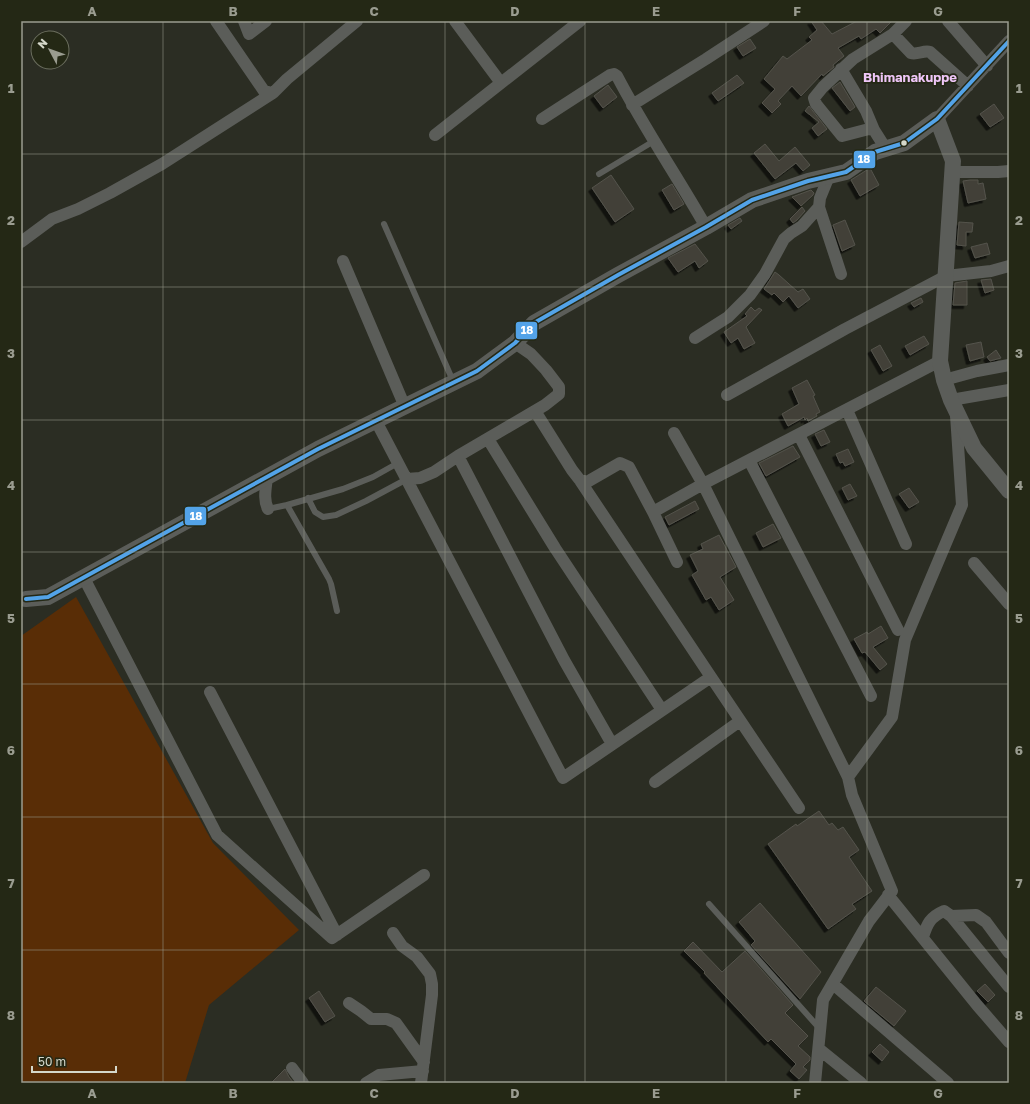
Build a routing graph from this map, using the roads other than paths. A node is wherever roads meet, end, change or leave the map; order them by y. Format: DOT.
graph roads {
  1 [pos="216,21"];
  2 [pos="244,21"];
  3 [pos="266,21"];
  4 [pos="357,21"];
  5 [pos="455,21"];
  6 [pos="580,21"];
  7 [pos="764,21"];
  8 [pos="906,21"];
  9 [pos="948,21"];
  10 [pos="893,34"];
  11 [pos="1009,41"];
  12 [pos="987,66"];
  13 [pos="841,69"];
  14 [pos="501,83"];
  15 [pos="968,86"];
  16 [pos="273,93"];
  17 [pos="632,105"];
  18 [pos="542,119"];
  19 [pos="938,119"];
  20 [pos="874,130"];
  21 [pos="435,135"];
  22 [pos="654,141"];
  23 [pos="886,149"];
  24 [pos="1009,171"];
  25 [pos="952,172"];
  26 [pos="599,174"];
  27 [pos="829,176"];
  28 [pos="819,207"];
  29 [pos="384,224"];
  30 [pos="706,227"];
  31 [pos="21,242"];
  32 [pos="343,261"];
  33 [pos="1009,266"];
  34 [pos="841,274"];
  35 [pos="946,276"];
  36 [pos="695,338"];
  37 [pos="515,343"];
  38 [pos="940,361"];
  39 [pos="1009,365"];
  40 [pos="944,380"];
  41 [pos="454,383"];
  42 [pos="1009,390"];
  43 [pos="727,395"];
  44 [pos="953,405"];
  45 [pos="405,407"];
  46 [pos="847,410"];
  47 [pos="535,411"];
  48 [pos="376,421"];
  49 [pos="674,433"];
  50 [pos="799,435"];
  51 [pos="488,439"];
  52 [pos="458,456"];
  53 [pos="749,460"];
  54 [pos="398,463"];
  55 [pos="267,477"];
  56 [pos="407,479"];
  57 [pos="579,479"];
  58 [pos="703,484"];
  59 [pos="1009,491"];
  60 [pos="308,498"];
  61 [pos="287,505"];
  62 [pos="268,509"];
  63 [pos="653,512"];
  64 [pos="906,544"];
  65 [pos="677,562"];
  66 [pos="974,563"];
  67 [pos="84,578"];
  68 [pos="23,597"];
  69 [pos="1009,604"];
  70 [pos="337,611"];
  71 [pos="898,630"];
  72 [pos="711,677"];
  73 [pos="210,692"];
  74 [pos="872,696"];
  75 [pos="662,710"];
  76 [pos="740,721"];
  77 [pos="612,744"];
  78 [pos="848,777"];
  79 [pos="655,782"];
  80 [pos="799,808"];
  81 [pos="424,875"];
  82 [pos="888,895"];
  83 [pos="709,904"];
  84 [pos="952,916"];
  85 [pos="393,933"];
  86 [pos="337,935"];
  87 [pos="923,938"];
  88 [pos="1009,953"];
  89 [pos="833,984"];
  90 [pos="1009,987"];
  91 [pos="349,1003"];
  92 [pos="821,1031"];
  93 [pos="1009,1042"];
  94 [pos="819,1049"];
  95 [pos="292,1068"];
  96 [pos="423,1072"];
  97 [pos="303,1083"];
  98 [pos="366,1083"];
  99 [pos="815,1083"];
  100 [pos="861,1083"];
  101 [pos="948,1083"];
  1 -- 16 [label="street"];
  2 -- 3 [label="street"];
  4 -- 16 [label="street"];
  5 -- 14 [label="street"];
  6 -- 14 [label="street"];
  7 -- 17 [label="street"];
  8 -- 10 [label="street"];
  9 -- 12 [label="street"];
  10 -- 13 [label="street"];
  10 -- 15 [label="street"];
  11 -- 12 [label="street"];
  12 -- 15 [label="street"];
  13 -- 20 [label="street"];
  13 -- 20 [label="street"];
  14 -- 21 [label="street"];
  15 -- 19 [label="street"];
  16 -- 31 [label="street"];
  17 -- 18 [label="street"];
  17 -- 22 [label="street"];
  19 -- 23 [label="street"];
  19 -- 25 [label="street"];
  20 -- 23 [label="street"];
  22 -- 26 [label="lane"];
  22 -- 30 [label="street"];
  23 -- 27 [label="street"];
  24 -- 25 [label="street"];
  25 -- 35 [label="street"];
  27 -- 28 [label="street"];
  27 -- 30 [label="street"];
  28 -- 34 [label="street"];
  28 -- 36 [label="street"];
  29 -- 41 [label="lane"];
  30 -- 37 [label="street"];
  32 -- 45 [label="street"];
  33 -- 35 [label="street"];
  35 -- 38 [label="street"];
  35 -- 43 [label="street"];
  37 -- 41 [label="street"];
  37 -- 47 [label="street"];
  38 -- 40 [label="street"];
  38 -- 46 [label="street"];
  39 -- 40 [label="street"];
  40 -- 44 [label="street"];
  41 -- 45 [label="street"];
  42 -- 44 [label="street"];
  44 -- 59 [label="street"];
  44 -- 78 [label="street"];
  45 -- 48 [label="street"];
  46 -- 50 [label="street"];
  46 -- 64 [label="street"];
  47 -- 51 [label="street"];
  47 -- 57 [label="street"];
  48 -- 54 [label="street"];
  48 -- 55 [label="street"];
  49 -- 58 [label="street"];
  50 -- 53 [label="street"];
  50 -- 71 [label="street"];
  51 -- 52 [label="street"];
  51 -- 75 [label="street"];
  52 -- 56 [label="street"];
  52 -- 77 [label="street"];
  53 -- 58 [label="street"];
  53 -- 74 [label="street"];
  54 -- 56 [label="street"];
  54 -- 60 [label="lane"];
  55 -- 62 [label="street"];
  55 -- 67 [label="street"];
  56 -- 60 [label="lane"];
  56 -- 77 [label="street"];
  57 -- 63 [label="street"];
  57 -- 72 [label="street"];
  58 -- 63 [label="street"];
  58 -- 78 [label="street"];
  60 -- 61 [label="lane"];
  61 -- 62 [label="lane"];
  61 -- 70 [label="lane"];
  63 -- 65 [label="street"];
  66 -- 69 [label="street"];
  67 -- 68 [label="street"];
  67 -- 86 [label="street"];
  72 -- 75 [label="street"];
  72 -- 76 [label="street"];
  73 -- 86 [label="street"];
  75 -- 77 [label="street"];
  76 -- 79 [label="street"];
  76 -- 80 [label="street"];
  78 -- 82 [label="street"];
  81 -- 86 [label="street"];
  82 -- 87 [label="street"];
  82 -- 89 [label="street"];
  83 -- 92 [label="lane"];
  84 -- 87 [label="street"];
  84 -- 88 [label="street"];
  84 -- 90 [label="street"];
  85 -- 96 [label="street"];
  87 -- 93 [label="street"];
  89 -- 92 [label="street"];
  89 -- 101 [label="street"];
  91 -- 96 [label="street"];
  92 -- 94 [label="street"];
  94 -- 99 [label="street"];
  94 -- 100 [label="street"];
  95 -- 97 [label="street"];
  96 -- 98 [label="street"];
}
